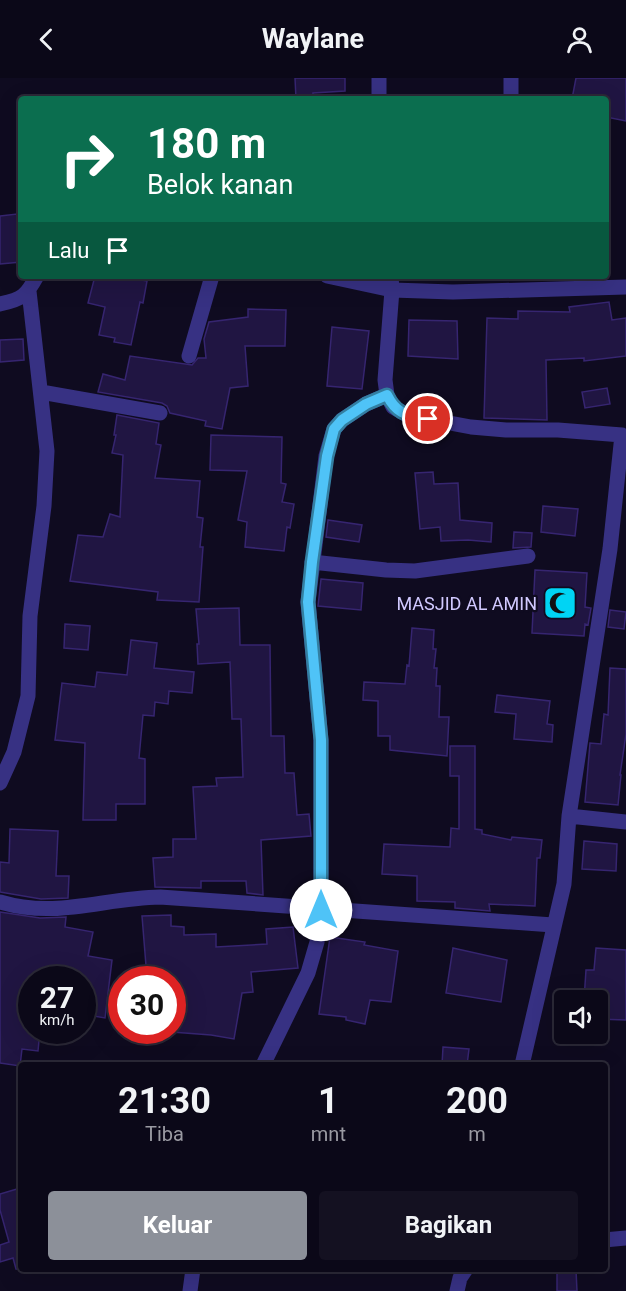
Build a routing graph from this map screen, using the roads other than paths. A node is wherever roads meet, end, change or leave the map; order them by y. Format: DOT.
graph roads {
  1 [pos="379,78"];
  2 [pos="512,78"];
  3 [pos="380,96"];
  4 [pos="511,96"];
  5 [pos="35,279"];
  6 [pos="212,279"];
  7 [pos="355,279"];
  8 [pos="392,283"];
  9 [pos="626,287"];
  10 [pos="29,291"];
  11 [pos="0,304"];
  12 [pos="189,356"];
  13 [pos="41,392"];
  14 [pos="387,395"];
  15 [pos="160,413"];
  16 [pos="624,435"];
  17 [pos="528,556"];
  18 [pos="312,562"];
  19 [pos="0,783"];
  20 [pos="569,816"];
  21 [pos="626,822"];
  22 [pos="0,902"];
  23 [pos="321,910"];
  24 [pos="554,925"];
  25 [pos="264,1062"];
  26 [pos="523,1062"];
  27 [pos="625,1234"];
  28 [pos="608,1239"];
  29 [pos="193,1272"];
  30 [pos="464,1272"];
  31 [pos="190,1291"];
  32 [pos="457,1291"];
  1 -- 3 [label="street"];
  2 -- 4 [label="street"];
  5 -- 10 [label="street"];
  6 -- 12 [label="street"];
  7 -- 8 [label="street"];
  8 -- 9 [label="street"];
  8 -- 14 [label="street"];
  10 -- 11 [label="street"];
  10 -- 13 [label="street"];
  13 -- 15 [label="street"];
  13 -- 19 [label="street"];
  14 -- 16 [label="street"];
  14 -- 18 [label="street"];
  16 -- 20 [label="street"];
  17 -- 18 [label="street"];
  18 -- 23 [label="street"];
  20 -- 21 [label="street"];
  20 -- 24 [label="street"];
  22 -- 23 [label="street"];
  23 -- 24 [label="street"];
  23 -- 25 [label="street"];
  24 -- 26 [label="street"];
  27 -- 28 [label="street"];
  29 -- 31 [label="street"];
  30 -- 32 [label="street"];
}
